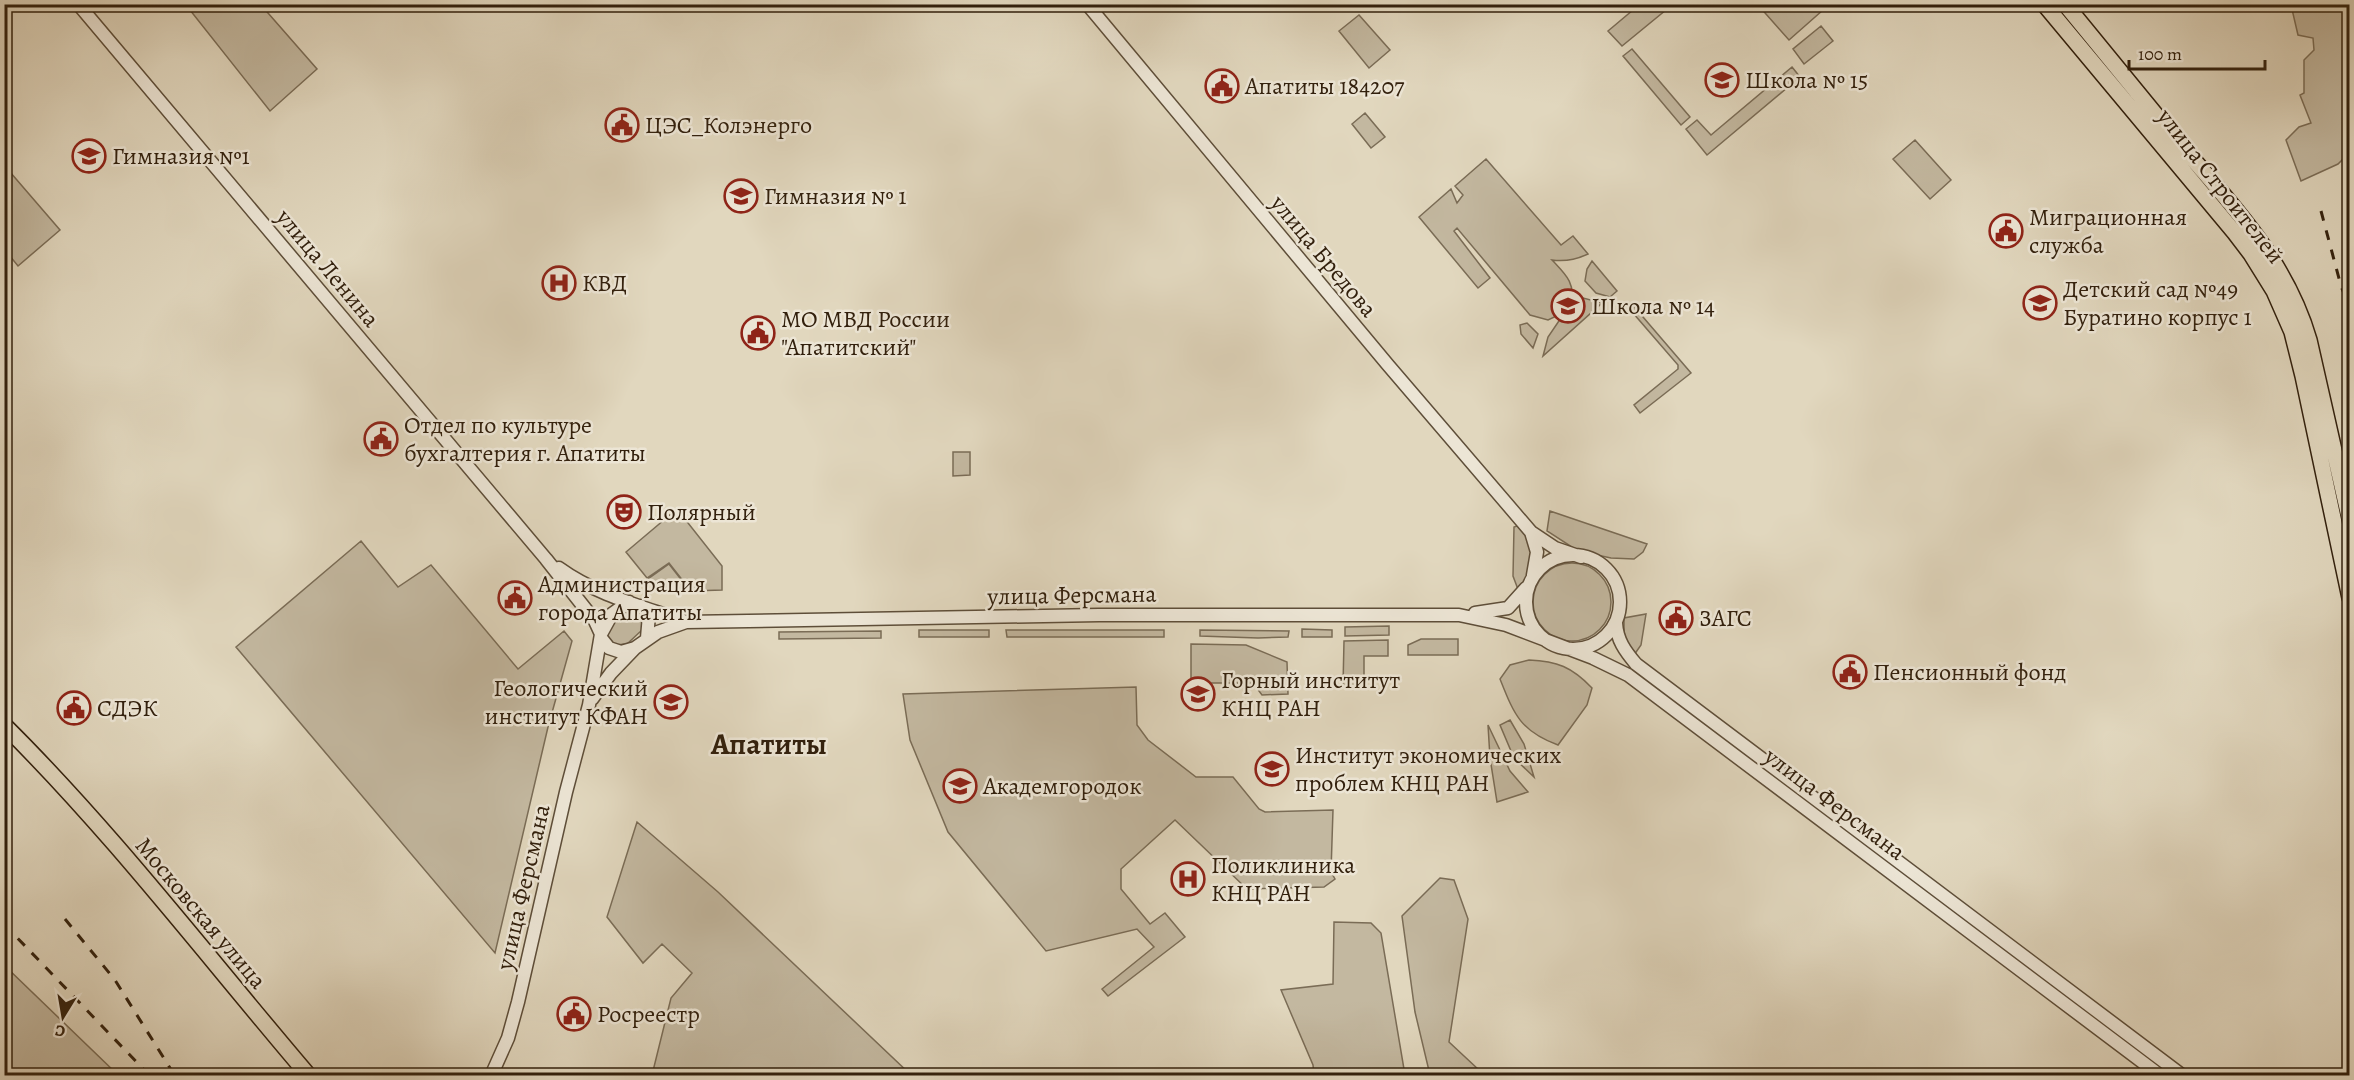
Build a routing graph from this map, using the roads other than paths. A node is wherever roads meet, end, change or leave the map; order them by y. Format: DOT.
graph roads {
  1 [pos="78,4"];
  2 [pos="1087,4"];
  3 [pos="2044,4"];
  4 [pos="2065,4"];
  5 [pos="2151,109"];
  6 [pos="2138,118"];
  7 [pos="2328,420"];
  8 [pos="2312,422"];
  9 [pos="2349,521"];
  10 [pos="1531,532"];
  11 [pos="1581,557"];
  12 [pos="546,559"];
  13 [pos="1531,580"];
  14 [pos="2349,593"];
  15 [pos="635,604"];
  16 [pos="1459,615"];
  17 [pos="686,622"];
  18 [pos="1616,623"];
  19 [pos="601,636"];
  20 [pos="647,638"];
  21 [pos="1555,644"];
  22 [pos="635,648"];
  23 [pos="589,705"];
  24 [pos="4,725"];
  25 [pos="1739,741"];
  26 [pos="1731,753"];
  27 [pos="1785,776"];
  28 [pos="1778,787"];
  29 [pos="2146,1048"];
  30 [pos="2138,1058"];
  31 [pos="309,1076"];
  32 [pos="491,1076"];
  33 [pos="2161,1076"];
  34 [pos="2182,1076"];
  1 -- 12 [label="street, улица Ленина"];
  2 -- 10 [label="street, улица Бредова"];
  3 -- 6 [label="main road, улица Строителей"];
  4 -- 5 [label="main road, улица Строителей"];
  5 -- 6 [label="main road"];
  5 -- 7 [label="main road, улица Строителей"];
  6 -- 8 [label="main road, улица Строителей"];
  7 -- 8 [label="main road"];
  7 -- 9 [label="main road, улица Строителей"];
  8 -- 14 [label="main road, улица Строителей"];
  10 -- 11 [label="street, улица Бредова"];
  10 -- 13 [label="street"];
  11 -- 13 [label="street"];
  11 -- 18 [label="street"];
  12 -- 15 [label="street, улица Ленина"];
  12 -- 19 [label="street, улица Ленина"];
  13 -- 16 [label="street, улица Ферсмана"];
  13 -- 21 [label="street"];
  15 -- 17 [label="street, улица Ферсмана"];
  15 -- 19 [label="street"];
  15 -- 20 [label="street"];
  16 -- 17 [label="street, улица Ферсмана"];
  16 -- 21 [label="street, улица Ферсмана"];
  17 -- 20 [label="street, улица Ферсмана"];
  18 -- 21 [label="street"];
  18 -- 25 [label="street, улица Ферсмана"];
  19 -- 22 [label="street"];
  19 -- 23 [label="street, улица Ферсмана"];
  20 -- 22 [label="street"];
  21 -- 26 [label="street, улица Ферсмана"];
  22 -- 23 [label="street, улица Ферсмана"];
  23 -- 32 [label="street, улица Ферсмана"];
  24 -- 31 [label="main road, Московская улица"];
  25 -- 26 [label="street"];
  25 -- 27 [label="street, улица Ферсмана"];
  26 -- 28 [label="street, улица Ферсмана"];
  27 -- 28 [label="street"];
  27 -- 29 [label="street, улица Ферсмана"];
  28 -- 30 [label="street, улица Ферсмана"];
  29 -- 30 [label="street"];
  29 -- 34 [label="street, улица Ферсмана"];
  30 -- 33 [label="street, улица Ферсмана"];
}
